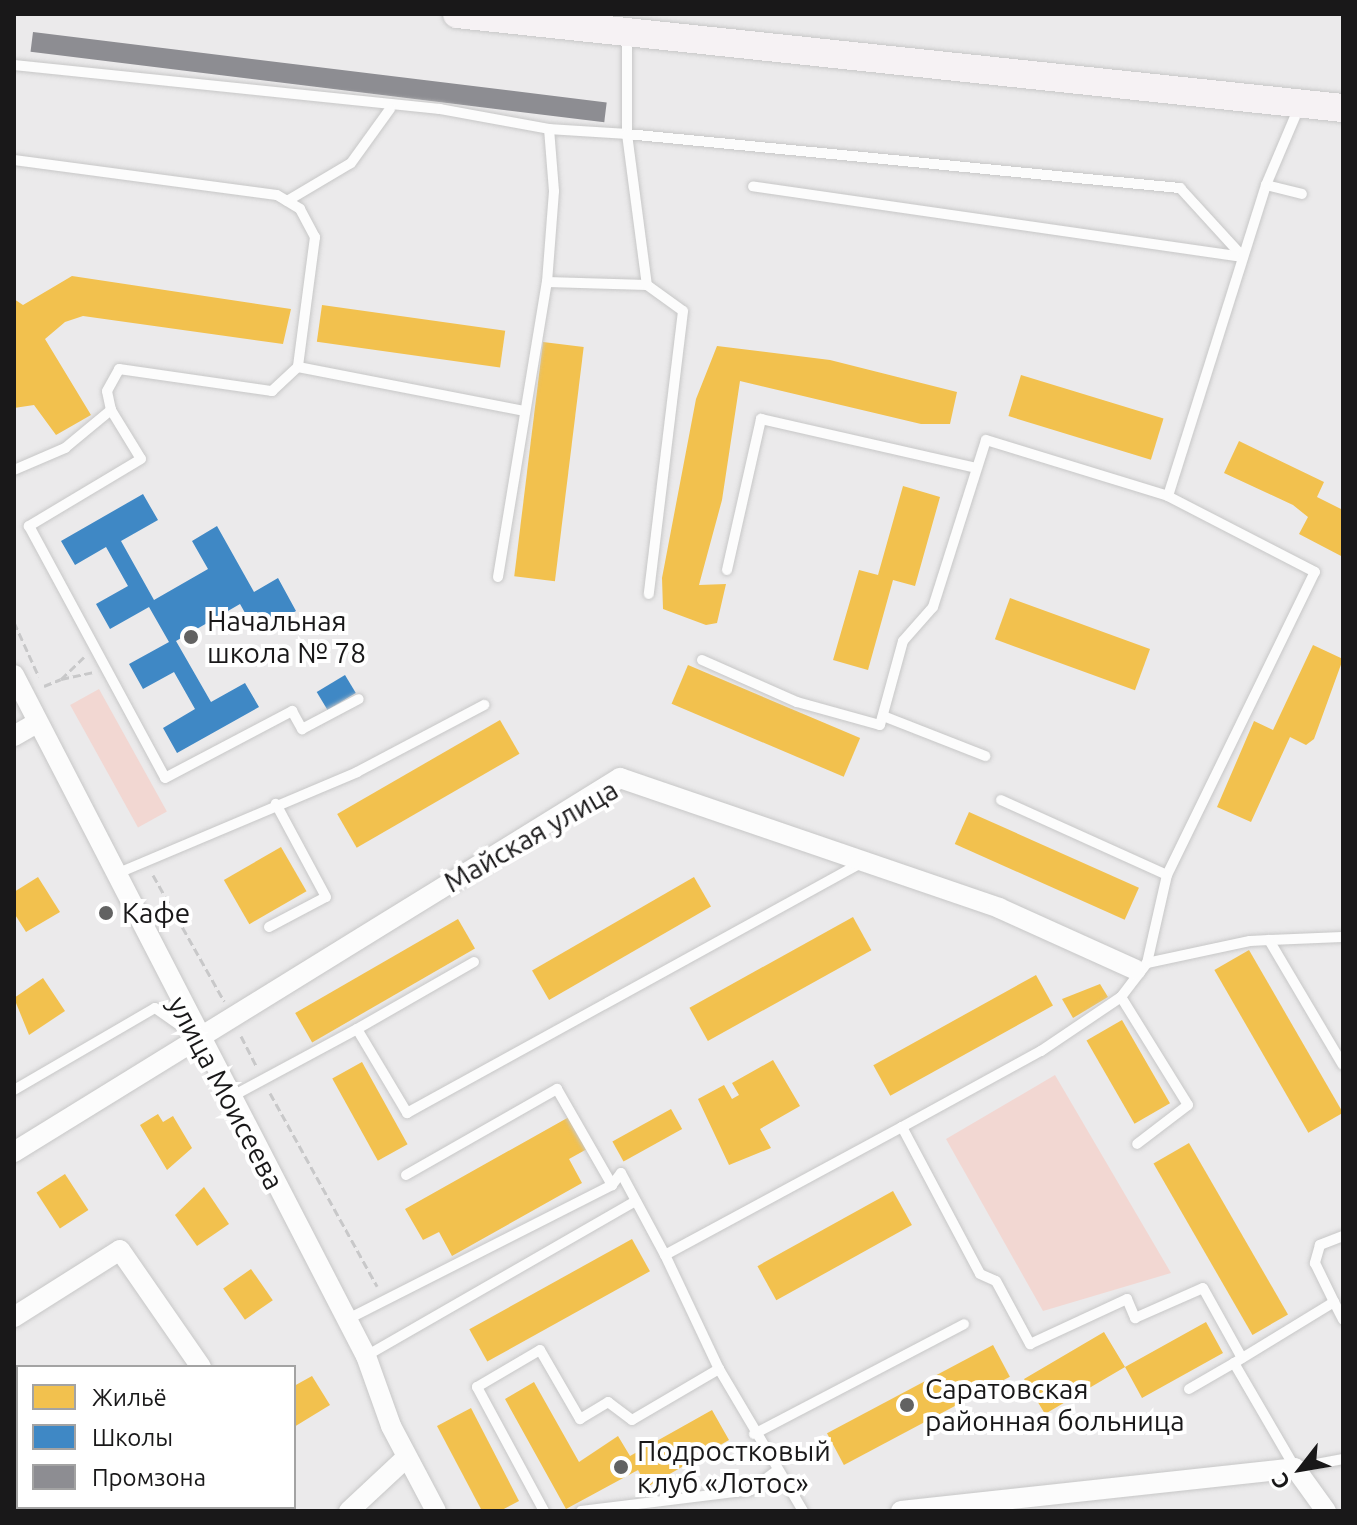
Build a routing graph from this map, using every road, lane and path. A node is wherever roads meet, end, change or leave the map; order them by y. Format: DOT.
graph roads {
  1 [pos="457,14"];
  2 [pos="627,32"];
  3 [pos="14,65"];
  4 [pos="1301,103"];
  5 [pos="1343,108"];
  6 [pos="390,109"];
  7 [pos="549,129"];
  8 [pos="627,134"];
  9 [pos="14,160"];
  10 [pos="1266,185"];
  11 [pos="753,186"];
  12 [pos="1302,194"];
  13 [pos="287,201"];
  14 [pos="1243,257"];
  15 [pos="547,282"];
  16 [pos="647,285"];
  17 [pos="298,367"];
  18 [pos="111,410"];
  19 [pos="524,411"];
  20 [pos="977,468"];
  21 [pos="14,470"];
  22 [pos="1168,496"];
  23 [pos="727,570"];
  24 [pos="498,577"];
  25 [pos="649,594"];
  26 [pos="92,649"];
  27 [pos="702,660"];
  28 [pos="105,670"];
  29 [pos="14,675"];
  30 [pos="61,679"];
  31 [pos="44,686"];
  32 [pos="359,699"];
  33 [pos="484,705"];
  34 [pos="883,716"];
  35 [pos="35,724"];
  36 [pos="14,736"];
  37 [pos="985,756"];
  38 [pos="1001,800"];
  39 [pos="276,804"];
  40 [pos="859,864"];
  41 [pos="115,875"];
  42 [pos="1167,875"];
  43 [pos="269,927"];
  44 [pos="1343,937"];
  45 [pos="1269,940"];
  46 [pos="474,962"];
  47 [pos="1141,966"];
  48 [pos="1121,997"];
  49 [pos="357,1029"];
  50 [pos="195,1036"];
  51 [pos="1343,1065"];
  52 [pos="14,1090"];
  53 [pos="229,1098"];
  54 [pos="902,1127"];
  55 [pos="1137,1144"];
  56 [pos="14,1152"];
  57 [pos="406,1175"];
  58 [pos="612,1185"];
  59 [pos="636,1201"];
  60 [pos="1343,1236"];
  61 [pos="665,1255"];
  62 [pos="1334,1302"];
  63 [pos="14,1317"];
  64 [pos="345,1320"];
  65 [pos="1343,1320"];
  66 [pos="964,1324"];
  67 [pos="366,1356"];
  68 [pos="1238,1360"];
  69 [pos="200,1365"];
  70 [pos="719,1369"];
  71 [pos="1189,1389"];
  72 [pos="754,1434"];
  73 [pos="407,1457"];
  74 [pos="1343,1459"];
  75 [pos="1295,1468"];
  76 [pos="775,1472"];
  77 [pos="349,1511"];
  78 [pos="436,1511"];
  79 [pos="544,1511"];
  80 [pos="581,1511"];
  81 [pos="803,1511"];
  82 [pos="901,1511"];
  83 [pos="1326,1511"];
  1 -- 2 [label="main road"];
  2 -- 4 [label="main road"];
  2 -- 8 [label="lane"];
  3 -- 6 [label="lane"];
  4 -- 5 [label="main road"];
  4 -- 10 [label="lane"];
  6 -- 7 [label="lane"];
  6 -- 13 [label="lane"];
  7 -- 8 [label="lane"];
  7 -- 15 [label="lane"];
  8 -- 14 [label="lane"];
  8 -- 16 [label="lane"];
  9 -- 13 [label="lane"];
  10 -- 12 [label="lane"];
  10 -- 14 [label="lane"];
  11 -- 14 [label="lane"];
  13 -- 17 [label="lane"];
  14 -- 22 [label="lane"];
  15 -- 16 [label="lane"];
  15 -- 19 [label="lane"];
  16 -- 25 [label="lane"];
  17 -- 18 [label="lane"];
  17 -- 19 [label="lane"];
  18 -- 21 [label="lane"];
  18 -- 26 [label="lane"];
  19 -- 24 [label="lane"];
  20 -- 22 [label="lane"];
  20 -- 23 [label="lane"];
  20 -- 34 [label="lane"];
  22 -- 42 [label="lane"];
  26 -- 28 [label="lane"];
  26 -- 30 [label="path"];
  27 -- 34 [label="lane"];
  28 -- 30 [label="path"];
  28 -- 32 [label="lane"];
  29 -- 35 [label="street, улица Моисеева"];
  30 -- 31 [label="path"];
  33 -- 39 [label="lane"];
  34 -- 37 [label="lane"];
  35 -- 36 [label="street"];
  35 -- 41 [label="street, улица Моисеева"];
  38 -- 42 [label="lane"];
  39 -- 41 [label="lane"];
  39 -- 43 [label="lane"];
  40 -- 47 [label="street, Майская улица"];
  40 -- 49 [label="lane"];
  40 -- 50 [label="street, Майская улица"];
  41 -- 50 [label="street, улица Моисеева"];
  42 -- 47 [label="lane"];
  44 -- 45 [label="lane"];
  45 -- 47 [label="lane"];
  45 -- 51 [label="lane"];
  46 -- 49 [label="lane"];
  47 -- 48 [label="lane"];
  48 -- 54 [label="lane"];
  48 -- 55 [label="lane"];
  49 -- 53 [label="lane"];
  50 -- 52 [label="lane"];
  50 -- 53 [label="street, улица Моисеева"];
  50 -- 56 [label="street, Майская улица"];
  53 -- 64 [label="street, улица Моисеева"];
  54 -- 61 [label="lane"];
  54 -- 68 [label="lane"];
  57 -- 58 [label="lane"];
  58 -- 59 [label="lane"];
  58 -- 64 [label="lane"];
  59 -- 61 [label="lane"];
  59 -- 67 [label="lane"];
  60 -- 62 [label="lane"];
  61 -- 70 [label="lane"];
  62 -- 65 [label="lane"];
  62 -- 68 [label="lane"];
  63 -- 69 [label="street"];
  64 -- 67 [label="street, улица Моисеева"];
  66 -- 72 [label="lane"];
  67 -- 73 [label="street, улица Моисеева"];
  68 -- 71 [label="lane"];
  68 -- 75 [label="lane"];
  70 -- 72 [label="lane"];
  70 -- 79 [label="lane"];
  72 -- 76 [label="lane"];
  73 -- 77 [label="street"];
  73 -- 78 [label="street, улица Моисеева"];
  74 -- 75 [label="lane"];
  75 -- 82 [label="street"];
  75 -- 83 [label="street"];
  76 -- 80 [label="lane"];
  76 -- 81 [label="lane"];
}
